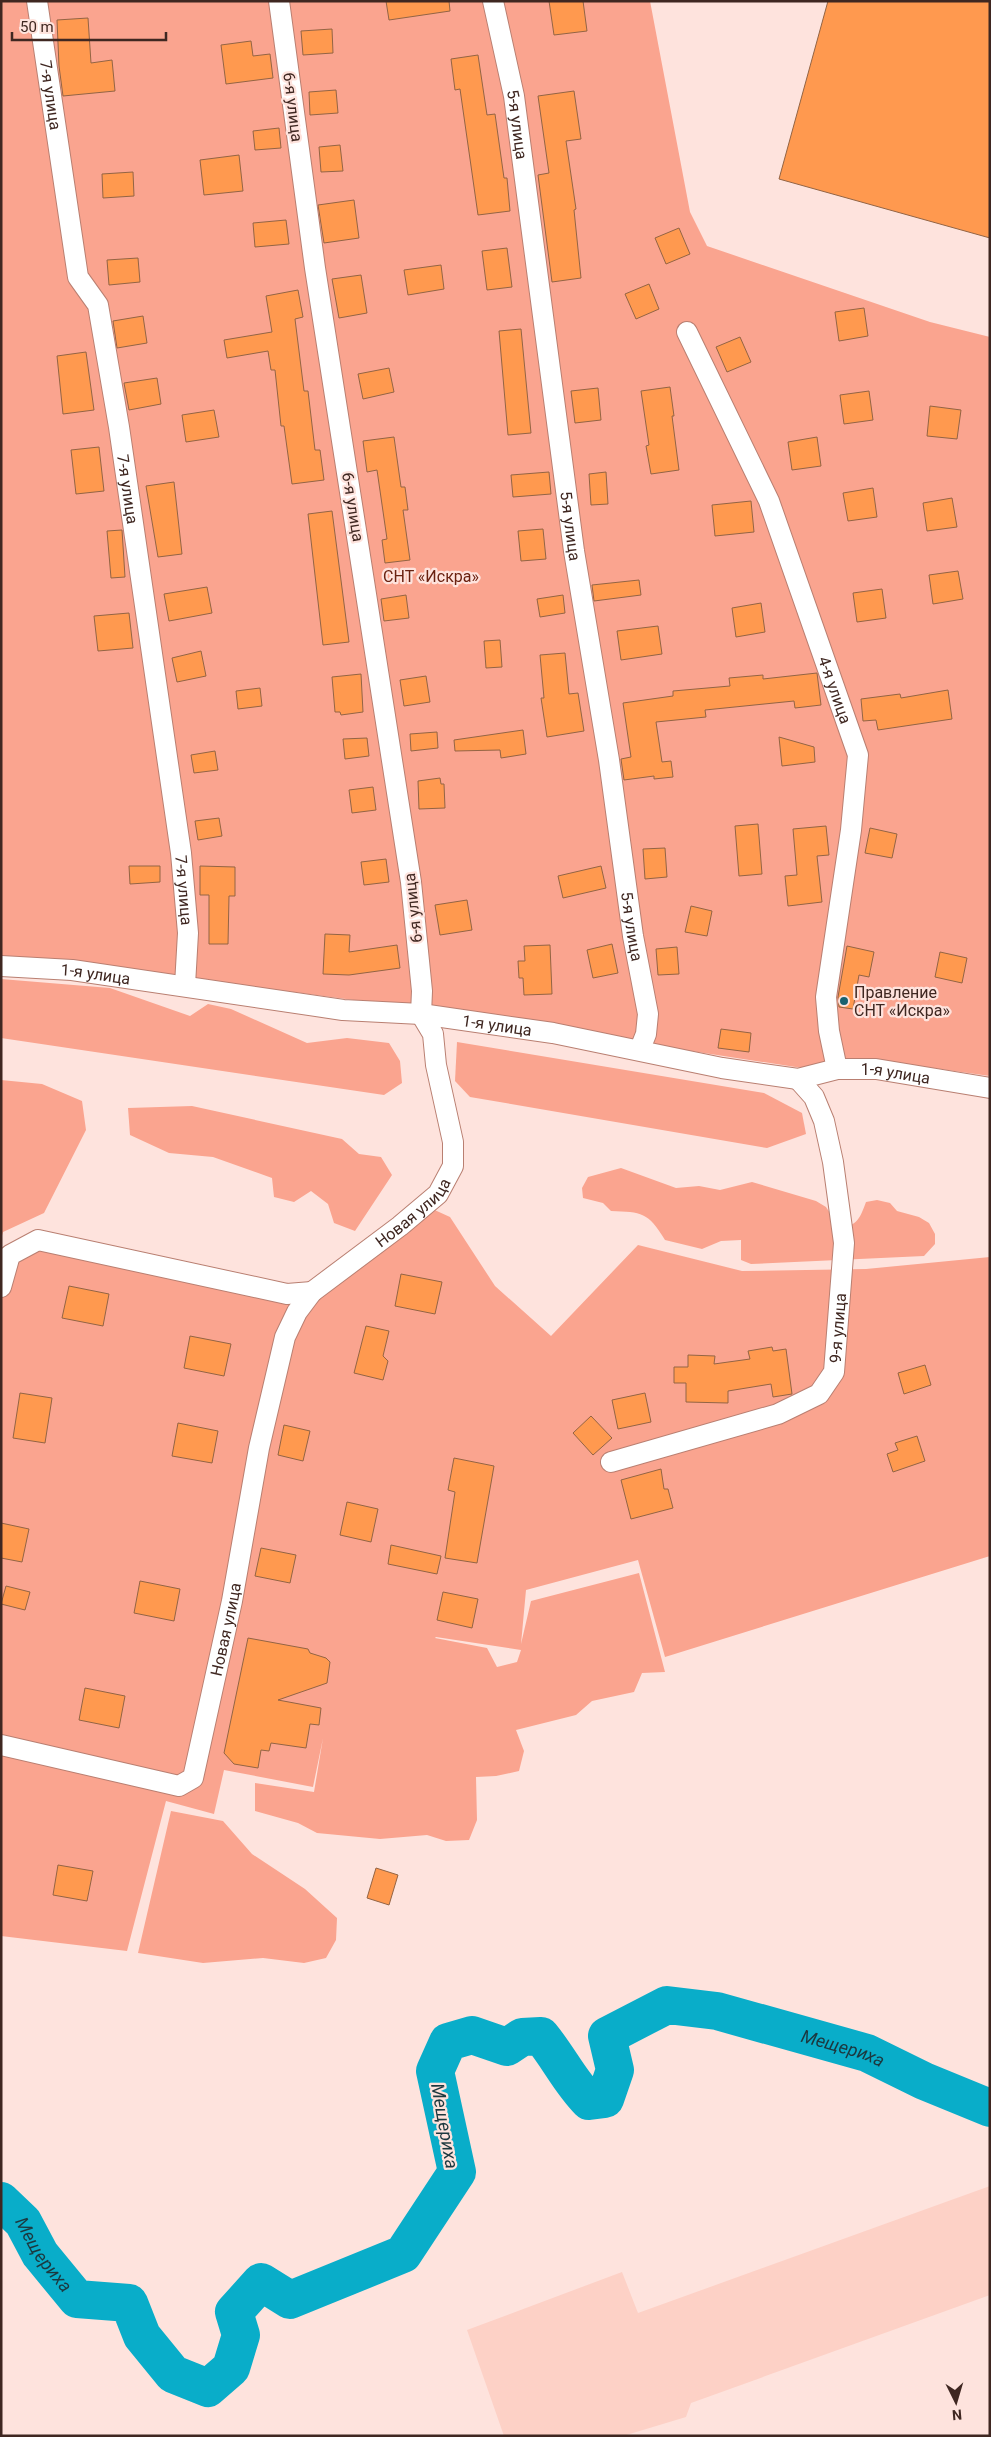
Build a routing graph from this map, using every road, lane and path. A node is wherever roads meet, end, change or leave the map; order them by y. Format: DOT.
graph roads {
  1 [pos="37,1"];
  2 [pos="280,1"];
  3 [pos="493,1"];
  4 [pos="687,332"];
  5 [pos="1,966"];
  6 [pos="186,985"];
  7 [pos="421,1014"];
  8 [pos="640,1049"];
  9 [pos="837,1069"];
  10 [pos="798,1079"];
  11 [pos="990,1088"];
  12 [pos="1,1288"];
  13 [pos="312,1292"];
  14 [pos="611,1462"];
  15 [pos="1,1745"];
  1 -- 6 [label="street, 7-я улица"];
  2 -- 7 [label="street, 6-я улица"];
  3 -- 8 [label="street, 5-я улица"];
  4 -- 9 [label="street, 4-я улица"];
  5 -- 6 [label="street, 1-я улица"];
  6 -- 7 [label="street, 1-я улица"];
  7 -- 8 [label="street, 1-я улица"];
  7 -- 13 [label="street, Новая улица"];
  8 -- 10 [label="street, 1-я улица"];
  9 -- 10 [label="street, 1-я улица"];
  9 -- 11 [label="street, 1-я улица"];
  10 -- 14 [label="street, 9-я улица"];
  12 -- 13 [label="street"];
  13 -- 15 [label="street, Новая улица"];
}
